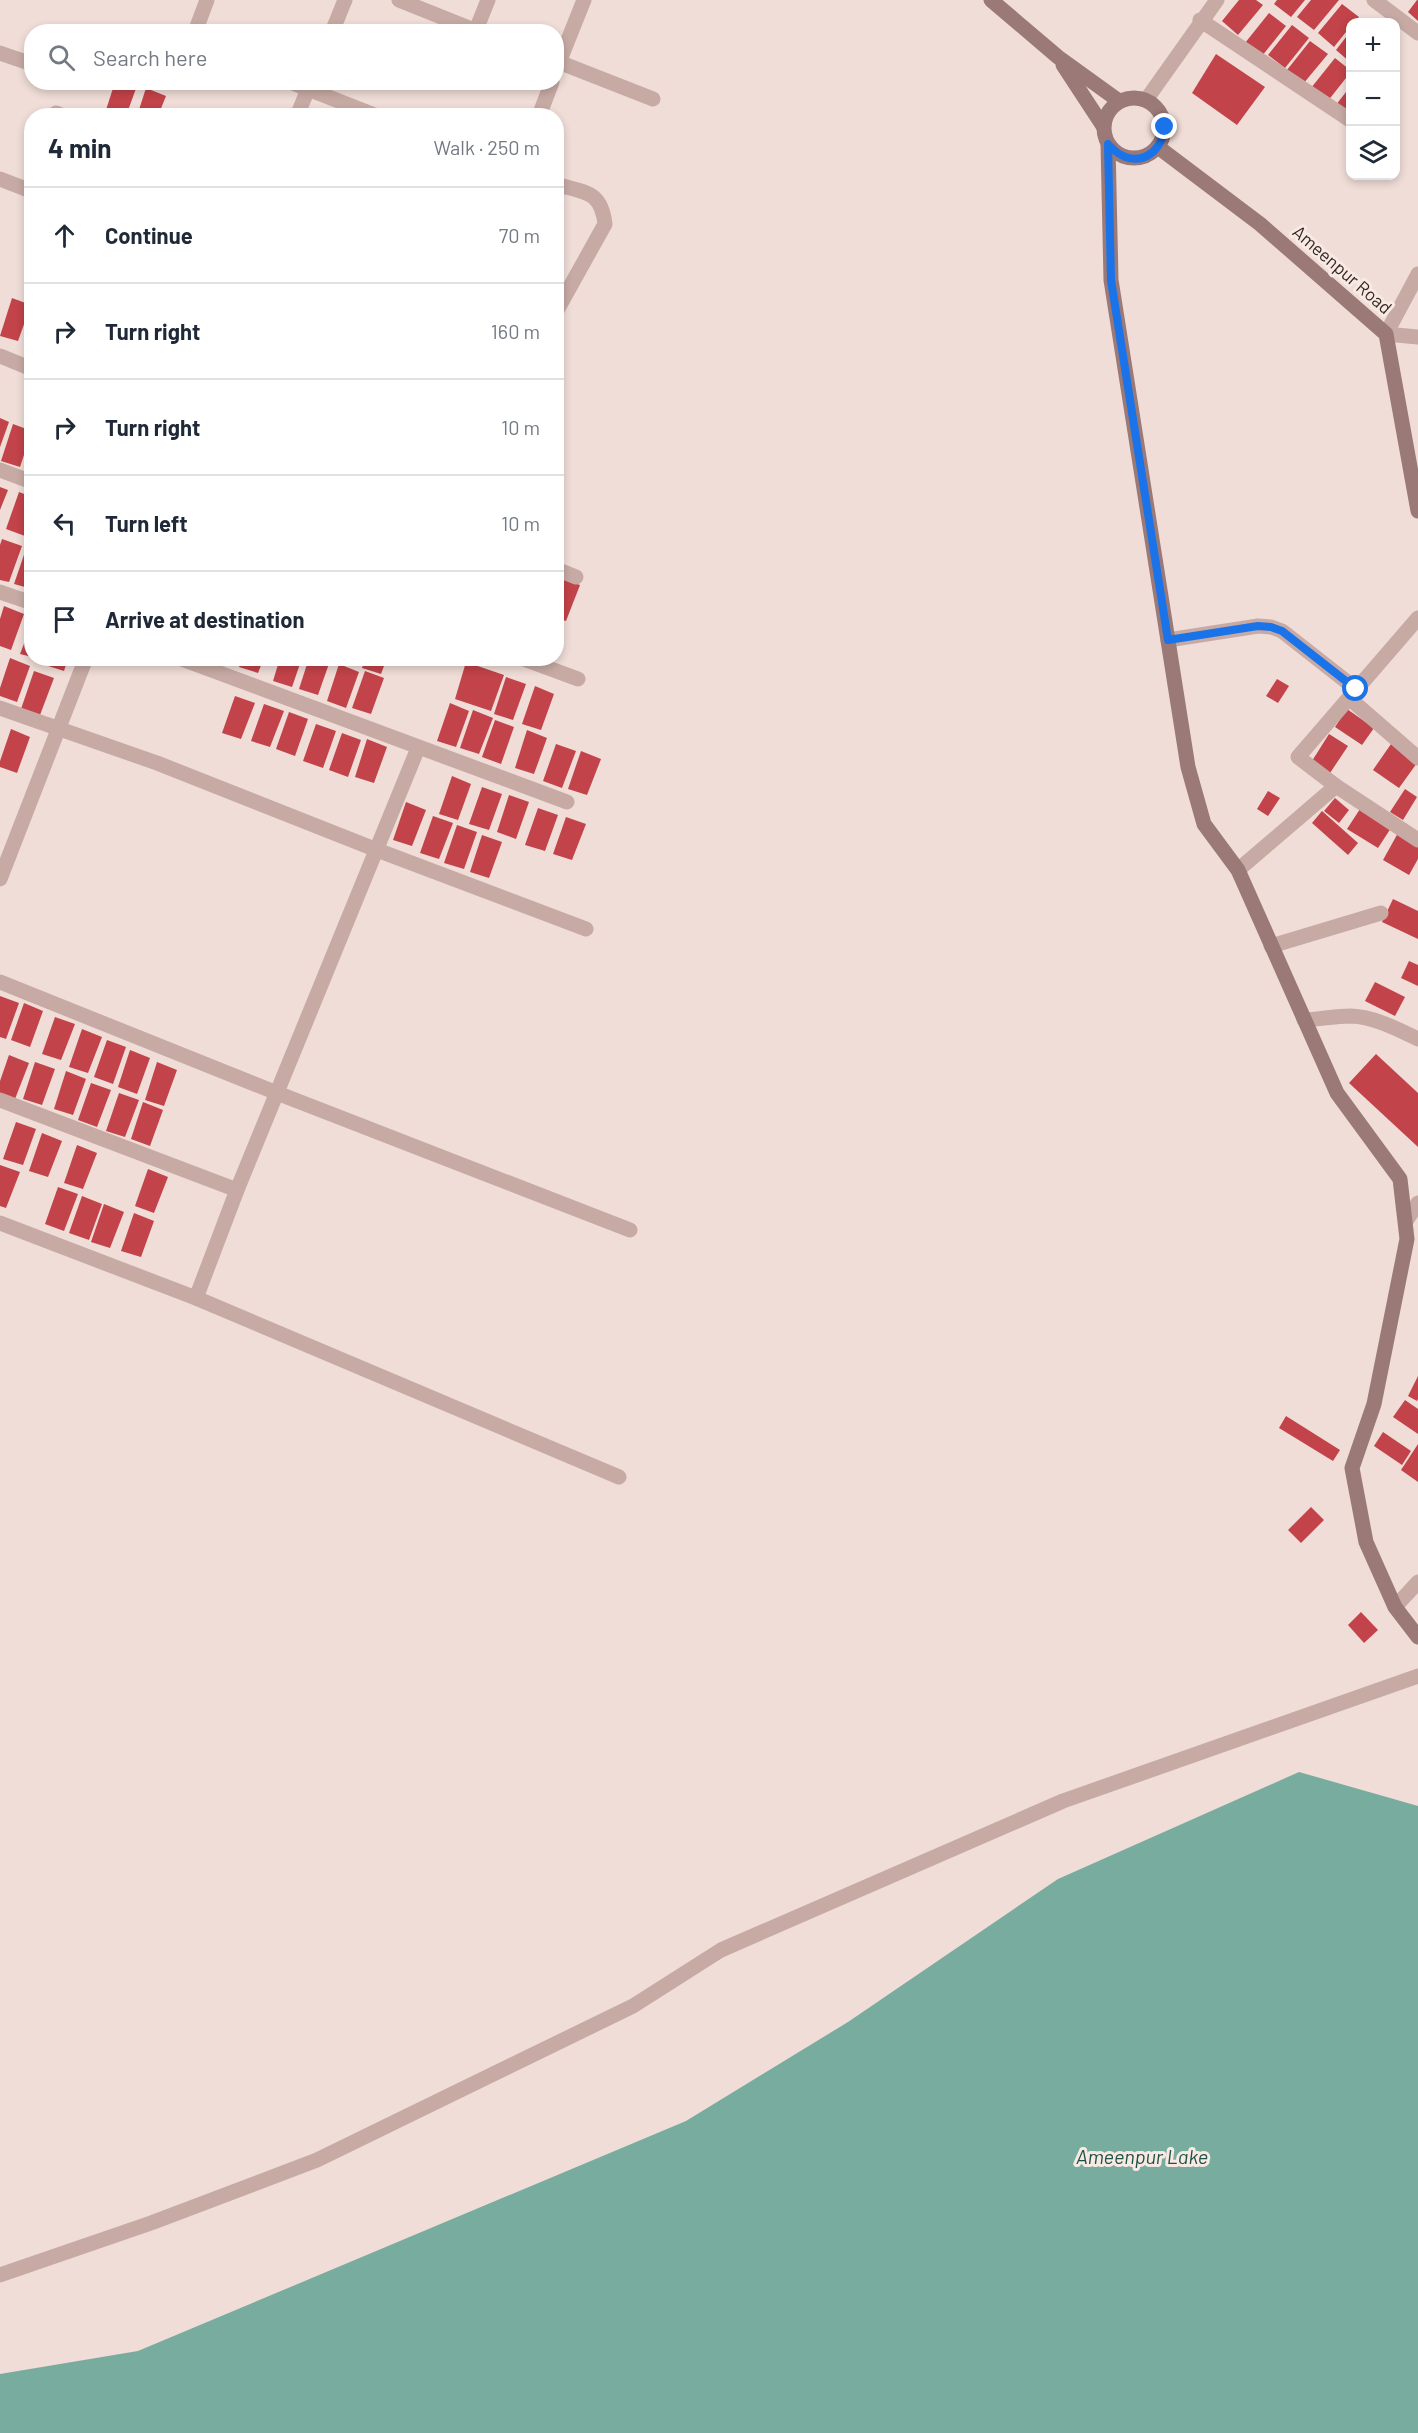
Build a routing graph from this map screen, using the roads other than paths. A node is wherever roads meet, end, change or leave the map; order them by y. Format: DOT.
graph roads {
  1 [pos="207,0"];
  2 [pos="345,0"];
  3 [pos="399,0"];
  4 [pos="488,0"];
  5 [pos="584,0"];
  6 [pos="991,0"];
  7 [pos="1216,0"];
  8 [pos="1374,0"];
  9 [pos="1200,20"];
  10 [pos="198,24"];
  11 [pos="335,24"];
  12 [pos="460,24"];
  13 [pos="480,24"];
  14 [pos="1418,33"];
  15 [pos="564,50"];
  16 [pos="0,53"];
  17 [pos="1058,57"];
  18 [pos="24,61"];
  19 [pos="564,67"];
  20 [pos="308,90"];
  21 [pos="319,90"];
  22 [pos="549,90"];
  23 [pos="652,99"];
  24 [pos="1146,100"];
  25 [pos="1119,101"];
  26 [pos="300,108"];
  27 [pos="359,108"];
  28 [pos="542,108"];
  29 [pos="1346,117"];
  30 [pos="1103,126"];
  31 [pos="1108,144"];
  32 [pos="1158,147"];
  33 [pos="0,180"];
  34 [pos="564,187"];
  35 [pos="24,189"];
  36 [pos="1418,274"];
  37 [pos="564,298"];
  38 [pos="1386,334"];
  39 [pos="1418,337"];
  40 [pos="0,356"];
  41 [pos="24,366"];
  42 [pos="0,470"];
  43 [pos="24,479"];
  44 [pos="1418,511"];
  45 [pos="564,572"];
  46 [pos="576,577"];
  47 [pos="0,592"];
  48 [pos="24,600"];
  49 [pos="1418,618"];
  50 [pos="1168,640"];
  51 [pos="83,666"];
  52 [pos="200,666"];
  53 [pos="543,666"];
  54 [pos="578,679"];
  55 [pos="1353,694"];
  56 [pos="0,708"];
  57 [pos="58,730"];
  58 [pos="418,748"];
  59 [pos="1418,758"];
  60 [pos="1336,786"];
  61 [pos="567,802"];
  62 [pos="7,840"];
  63 [pos="1418,840"];
  64 [pos="376,850"];
  65 [pos="1238,870"];
  66 [pos="0,879"];
  67 [pos="1381,913"];
  68 [pos="586,929"];
  69 [pos="1271,945"];
  70 [pos="0,982"];
  71 [pos="1304,1020"];
  72 [pos="1418,1039"];
  73 [pos="277,1093"];
  74 [pos="0,1100"];
  75 [pos="237,1190"];
  76 [pos="1418,1203"];
  77 [pos="1406,1221"];
  78 [pos="0,1223"];
  79 [pos="630,1230"];
  80 [pos="196,1298"];
  81 [pos="619,1477"];
  82 [pos="1418,1582"];
  83 [pos="1395,1607"];
  84 [pos="1418,1638"];
  85 [pos="1418,1676"];
  86 [pos="0,2275"];
  1 -- 10 [label="street"];
  2 -- 11 [label="street"];
  3 -- 12 [label="street"];
  4 -- 13 [label="street"];
  5 -- 15 [label="street"];
  6 -- 17 [label="street"];
  7 -- 9 [label="street"];
  8 -- 14 [label="street"];
  9 -- 24 [label="street"];
  9 -- 29 [label="street"];
  16 -- 18 [label="street"];
  17 -- 25 [label="street"];
  17 -- 30 [label="street"];
  19 -- 23 [label="street"];
  20 -- 26 [label="street"];
  21 -- 27 [label="street"];
  22 -- 28 [label="street"];
  24 -- 25 [label="street"];
  24 -- 32 [label="street"];
  25 -- 30 [label="street"];
  30 -- 31 [label="street"];
  31 -- 32 [label="street"];
  31 -- 50 [label="street"];
  32 -- 38 [label="street, Ameenpur Road"];
  33 -- 35 [label="street"];
  34 -- 37 [label="street"];
  36 -- 38 [label="street"];
  38 -- 39 [label="street"];
  38 -- 44 [label="street, Ameenpur Road"];
  40 -- 41 [label="street"];
  42 -- 43 [label="street"];
  45 -- 46 [label="street"];
  47 -- 48 [label="street"];
  49 -- 55 [label="street"];
  50 -- 55 [label="street"];
  50 -- 65 [label="street"];
  51 -- 57 [label="street"];
  52 -- 58 [label="street"];
  53 -- 54 [label="street"];
  55 -- 59 [label="street"];
  55 -- 60 [label="street"];
  56 -- 57 [label="street"];
  57 -- 62 [label="street"];
  57 -- 64 [label="street"];
  58 -- 61 [label="street"];
  58 -- 64 [label="street"];
  60 -- 63 [label="street"];
  60 -- 65 [label="street"];
  62 -- 66 [label="street"];
  64 -- 68 [label="street"];
  64 -- 73 [label="street"];
  65 -- 69 [label="street"];
  67 -- 69 [label="street"];
  69 -- 71 [label="street"];
  70 -- 73 [label="street"];
  71 -- 72 [label="street"];
  71 -- 77 [label="street"];
  73 -- 75 [label="street"];
  73 -- 79 [label="street"];
  74 -- 75 [label="street"];
  75 -- 80 [label="street"];
  76 -- 77 [label="street"];
  77 -- 83 [label="street"];
  78 -- 80 [label="street"];
  80 -- 81 [label="street"];
  82 -- 83 [label="street"];
  83 -- 84 [label="street"];
  85 -- 86 [label="street"];
}
